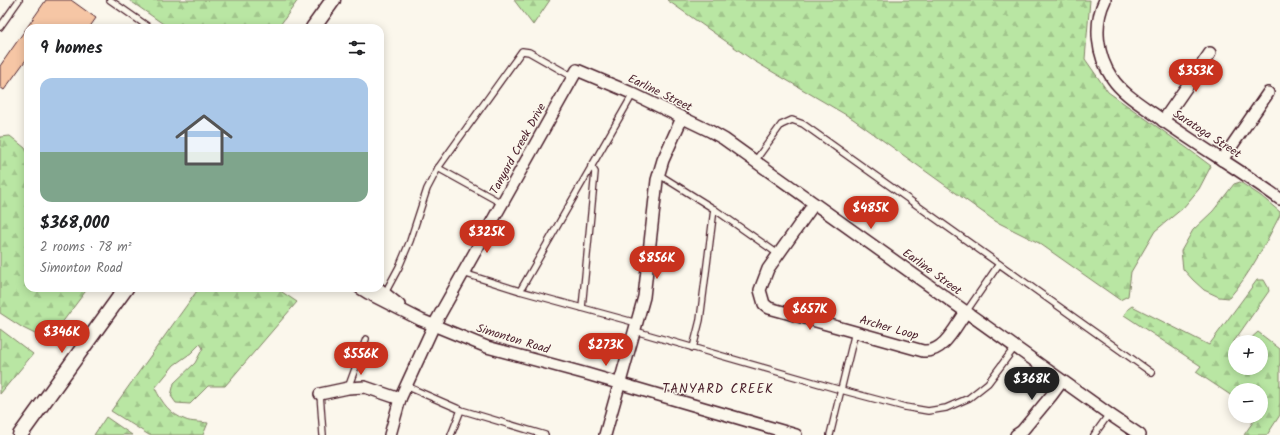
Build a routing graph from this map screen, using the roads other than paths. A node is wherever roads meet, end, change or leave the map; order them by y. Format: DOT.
graph roads {
  1 [pos="19,0"];
  2 [pos="110,0"];
  3 [pos="333,0"];
  4 [pos="1105,0"];
  5 [pos="144,24"];
  6 [pos="316,24"];
  7 [pos="0,27"];
  8 [pos="1210,53"];
  9 [pos="575,74"];
  10 [pos="1268,93"];
  11 [pos="633,94"];
  12 [pos="682,118"];
  13 [pos="1163,121"];
  14 [pos="1222,160"];
  15 [pos="755,162"];
  16 [pos="591,166"];
  17 [pos="438,168"];
  18 [pos="658,173"];
  19 [pos="1280,199"];
  20 [pos="503,204"];
  21 [pos="814,204"];
  22 [pos="714,209"];
  23 [pos="778,254"];
  24 [pos="999,264"];
  25 [pos="462,273"];
  26 [pos="384,288"];
  27 [pos="520,291"];
  28 [pos="123,292"];
  29 [pos="366,292"];
  30 [pos="384,292"];
  31 [pos="582,308"];
  32 [pos="966,312"];
  33 [pos="410,314"];
  34 [pos="434,325"];
  35 [pos="636,327"];
  36 [pos="855,332"];
  37 [pos="366,339"];
  38 [pos="693,348"];
  39 [pos="1015,348"];
  40 [pos="1152,373"];
  41 [pos="1062,381"];
  42 [pos="620,383"];
  43 [pos="406,386"];
  44 [pos="348,388"];
  45 [pos="841,390"];
  46 [pos="320,394"];
  47 [pos="400,399"];
  48 [pos="461,410"];
  49 [pos="1109,414"];
  50 [pos="20,435"];
  51 [pos="323,435"];
  52 [pos="390,435"];
  53 [pos="451,435"];
  54 [pos="545,435"];
  55 [pos="605,435"];
  56 [pos="796,435"];
  57 [pos="830,435"];
  58 [pos="1016,435"];
  59 [pos="1094,435"];
  60 [pos="1140,435"];
  1 -- 7 [label="lane"];
  2 -- 5 [label="lane"];
  3 -- 6 [label="street"];
  4 -- 13 [label="street, Saratoga Street"];
  8 -- 13 [label="street"];
  9 -- 11 [label="street, Earline Street"];
  9 -- 17 [label="lane"];
  9 -- 20 [label="street, Tanyard Creek Drive"];
  10 -- 14 [label="street"];
  11 -- 12 [label="street, Earline Street"];
  11 -- 16 [label="lane"];
  12 -- 15 [label="street, Earline Street"];
  12 -- 18 [label="street"];
  13 -- 14 [label="street, Saratoga Street"];
  14 -- 19 [label="street, Saratoga Street"];
  15 -- 21 [label="street, Earline Street"];
  15 -- 24 [label="lane"];
  16 -- 27 [label="lane"];
  16 -- 31 [label="lane"];
  17 -- 20 [label="lane"];
  17 -- 26 [label="lane"];
  18 -- 22 [label="lane"];
  18 -- 35 [label="street"];
  20 -- 25 [label="street, Tanyard Creek Drive"];
  21 -- 23 [label="street, Archer Loop"];
  21 -- 32 [label="street, Earline Street"];
  22 -- 23 [label="lane"];
  22 -- 38 [label="lane"];
  23 -- 36 [label="street, Archer Loop"];
  24 -- 32 [label="lane"];
  24 -- 40 [label="lane"];
  25 -- 27 [label="lane"];
  25 -- 34 [label="street, Tanyard Creek Drive"];
  27 -- 31 [label="lane"];
  28 -- 50 [label="street"];
  29 -- 33 [label="street, Simonton Road"];
  30 -- 33 [label="street, Simonton Road"];
  31 -- 35 [label="lane"];
  32 -- 36 [label="street, Archer Loop"];
  32 -- 39 [label="street, Earline Street"];
  33 -- 34 [label="street, Simonton Road"];
  34 -- 42 [label="street, Simonton Road"];
  34 -- 43 [label="street, Tanyard Creek Drive"];
  35 -- 38 [label="lane"];
  35 -- 42 [label="street"];
  36 -- 45 [label="lane"];
  37 -- 44 [label="lane"];
  38 -- 45 [label="lane"];
  39 -- 41 [label="street, Earline Street"];
  39 -- 45 [label="lane"];
  41 -- 49 [label="street, Earline Street"];
  41 -- 58 [label="street"];
  42 -- 55 [label="street"];
  42 -- 56 [label="street, Simonton Road"];
  43 -- 47 [label="street, Tanyard Creek Drive"];
  43 -- 48 [label="lane"];
  44 -- 46 [label="street"];
  44 -- 47 [label="street"];
  45 -- 57 [label="lane"];
  46 -- 51 [label="lane"];
  47 -- 52 [label="street, Tanyard Creek Drive"];
  48 -- 53 [label="lane"];
  48 -- 54 [label="lane"];
  49 -- 59 [label="lane"];
  49 -- 60 [label="street, Earline Street"];
}
